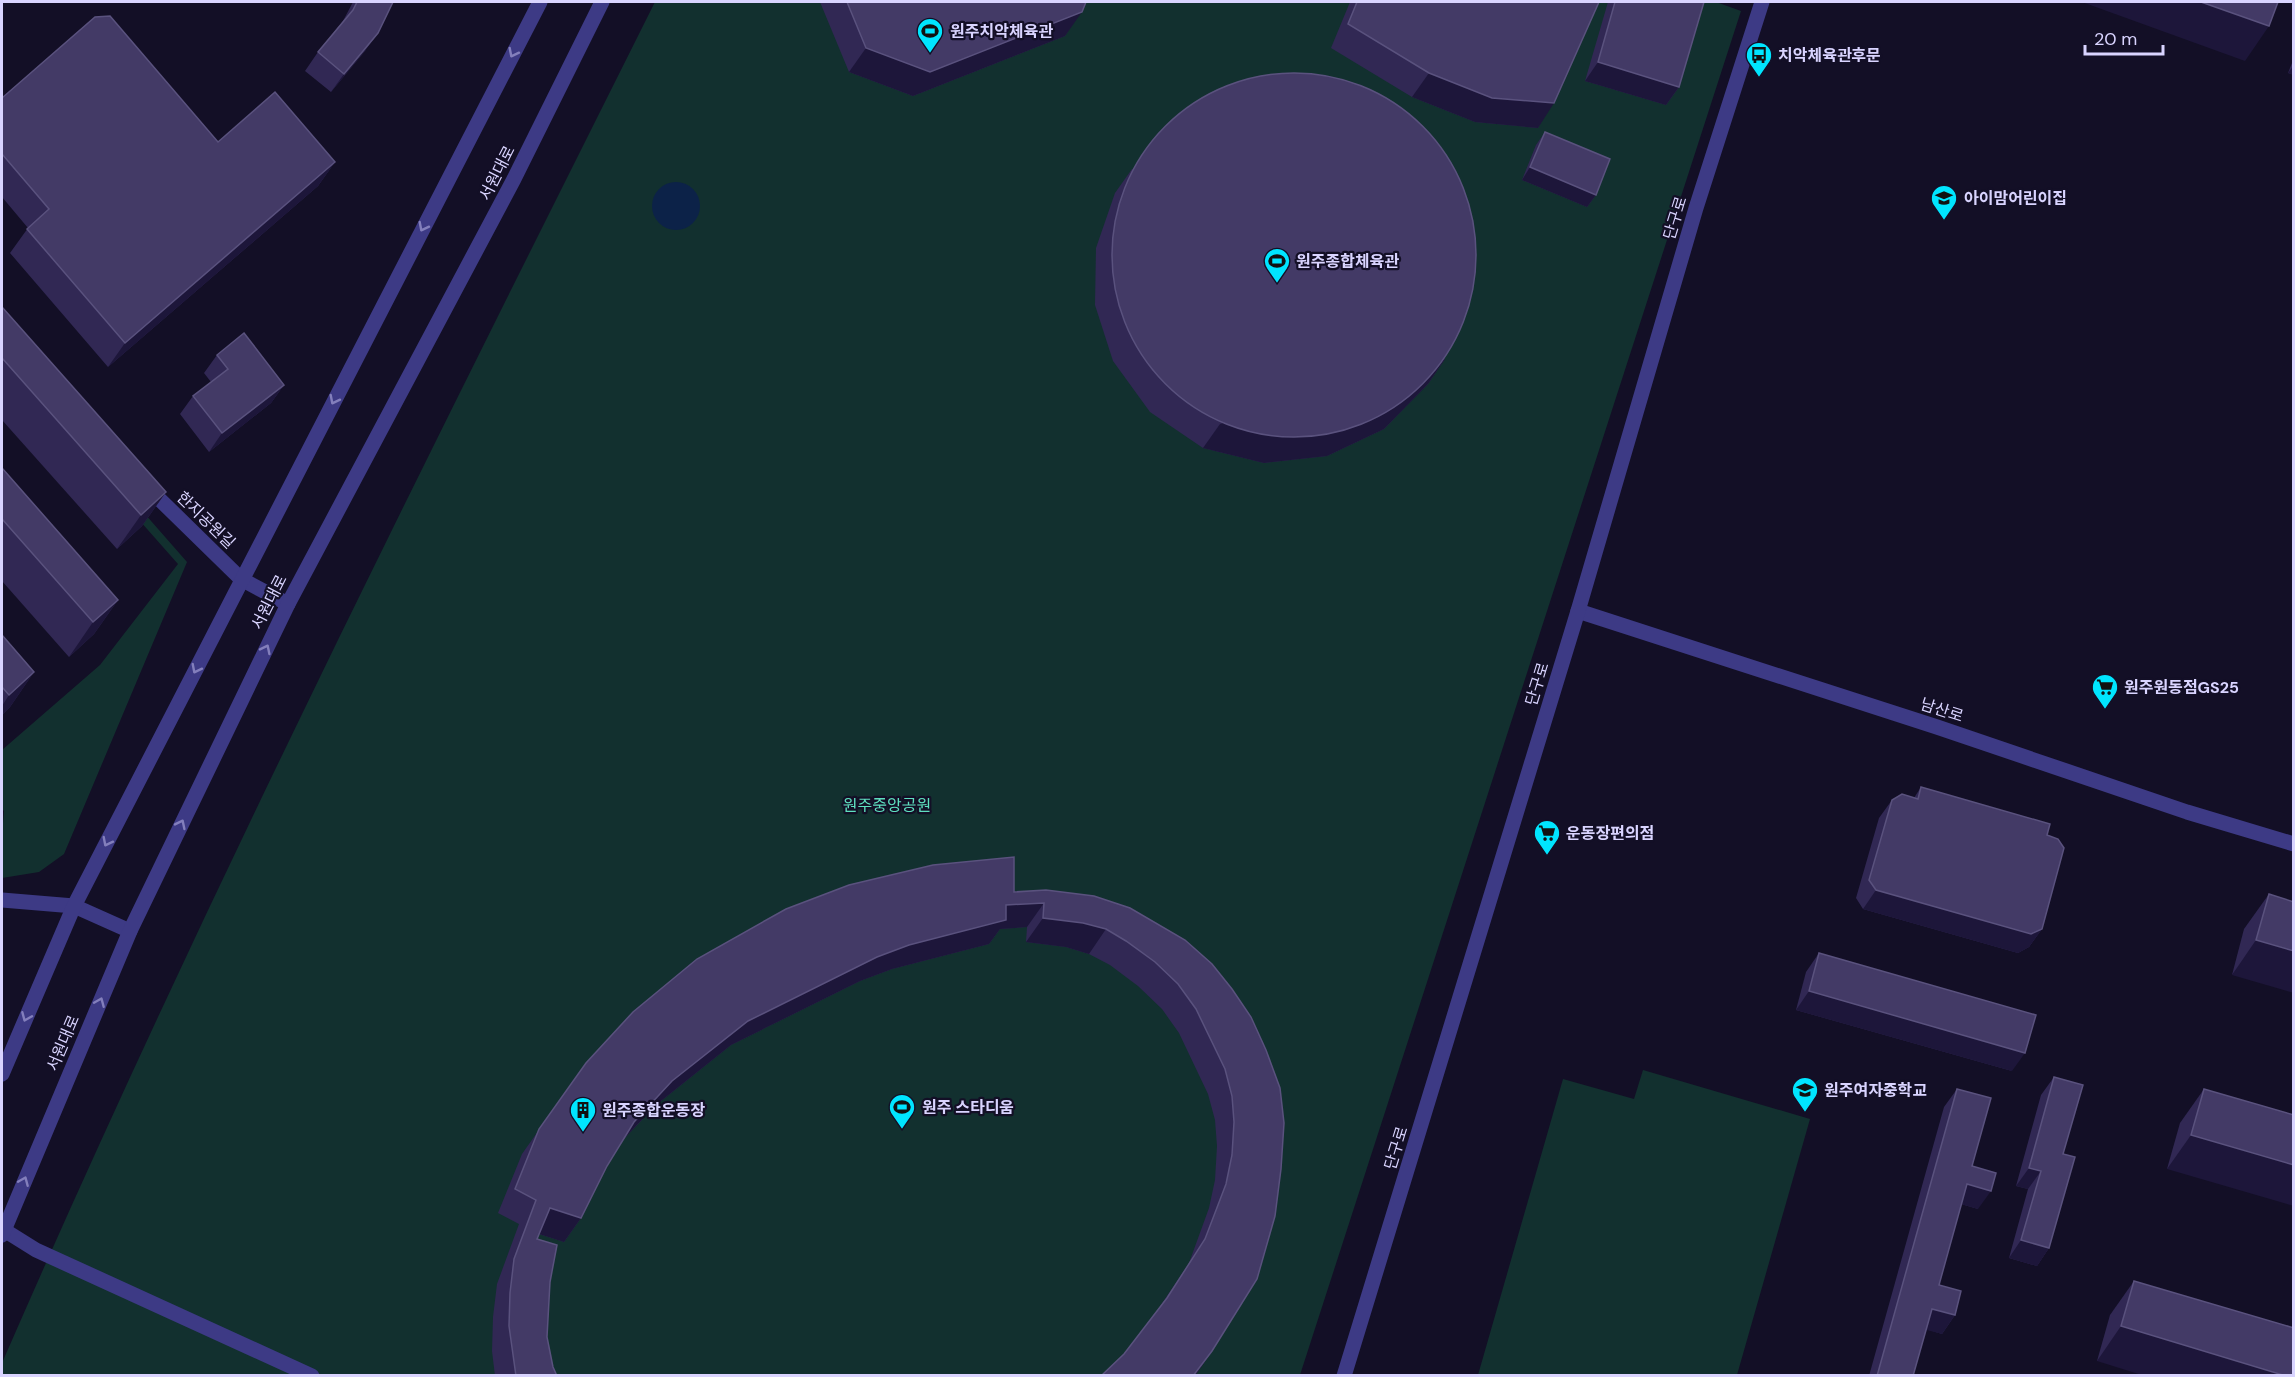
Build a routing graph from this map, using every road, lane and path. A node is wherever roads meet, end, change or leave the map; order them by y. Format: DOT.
graph roads {
  1 [pos="540,2"];
  2 [pos="602,2"];
  3 [pos="1762,2"];
  4 [pos="139,479"];
  5 [pos="242,579"];
  6 [pos="288,604"];
  7 [pos="1578,611"];
  8 [pos="2294,844"];
  9 [pos="2,900"];
  10 [pos="74,906"];
  11 [pos="130,931"];
  12 [pos="2,1074"];
  13 [pos="3,1232"];
  14 [pos="312,1376"];
  15 [pos="1344,1376"];
  1 -- 5 [label="street, one-way"];
  2 -- 6 [label="street, 서원대로"];
  3 -- 7 [label="street, 단구로"];
  4 -- 5 [label="street, 한지공원길"];
  5 -- 6 [label="street, 한지공원길"];
  5 -- 10 [label="street, one-way"];
  11 -- 6 [label="street, 서원대로, one-way"];
  7 -- 8 [label="street, 남산로"];
  7 -- 15 [label="street, 단구로"];
  9 -- 10 [label="street"];
  10 -- 11 [label="street"];
  10 -- 12 [label="street, one-way"];
  13 -- 11 [label="street, 서원대로, one-way"];
  13 -- 14 [label="street"];
}
